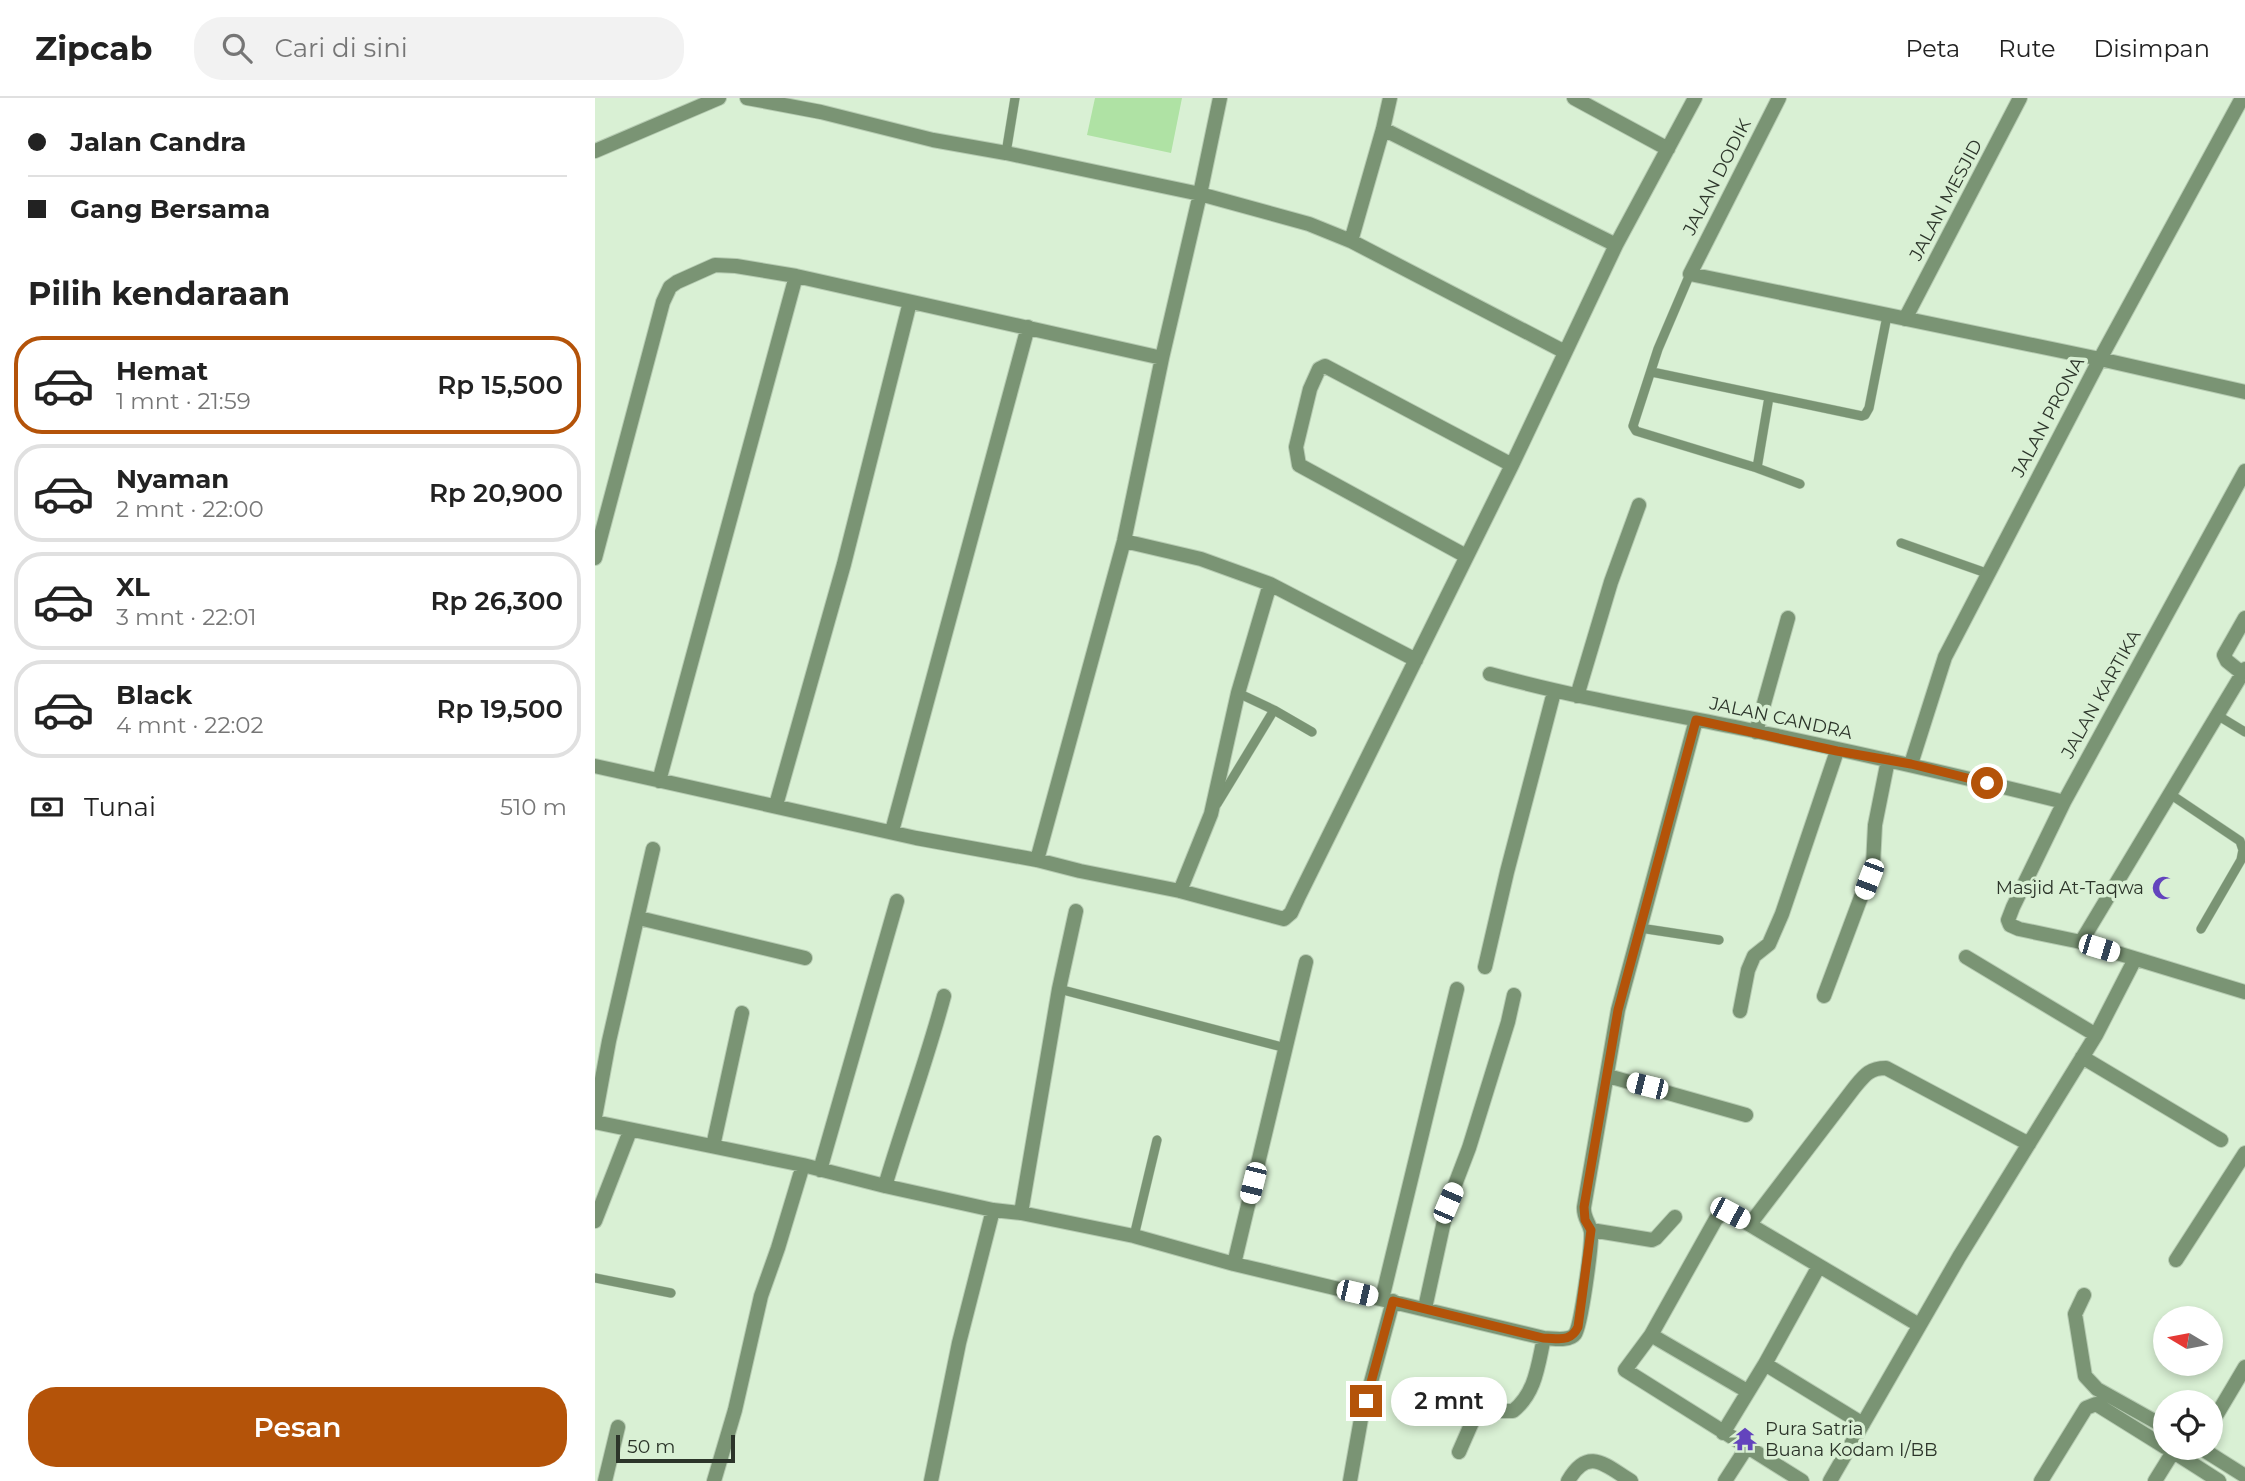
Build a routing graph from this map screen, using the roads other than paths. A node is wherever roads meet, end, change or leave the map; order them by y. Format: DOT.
graph roads {
  1 [pos="719,98"];
  2 [pos="747,98"];
  3 [pos="1015,98"];
  4 [pos="1220,98"];
  5 [pos="1390,98"];
  6 [pos="1574,98"];
  7 [pos="1695,98"];
  8 [pos="1779,98"];
  9 [pos="2020,98"];
  10 [pos="2242,98"];
  11 [pos="1383,129"];
  12 [pos="1668,149"];
  13 [pos="595,151"];
  14 [pos="1006,153"];
  15 [pos="1200,194"];
  16 [pos="1351,241"];
  17 [pos="1616,245"];
  18 [pos="1690,274"];
  19 [pos="796,276"];
  20 [pos="910,302"];
  21 [pos="1887,316"];
  22 [pos="1905,319"];
  23 [pos="1028,327"];
  24 [pos="1565,352"];
  25 [pos="1162,358"];
  26 [pos="2101,359"];
  27 [pos="1652,372"];
  28 [pos="2245,392"];
  29 [pos="1769,397"];
  30 [pos="1512,465"];
  31 [pos="1757,468"];
  32 [pos="2245,471"];
  33 [pos="1800,484"];
  34 [pos="1639,505"];
  35 [pos="1124,541"];
  36 [pos="1901,543"];
  37 [pos="1466,556"];
  38 [pos="595,558"];
  39 [pos="1989,574"];
  40 [pos="1270,584"];
  41 [pos="1788,618"];
  42 [pos="2245,618"];
  43 [pos="1416,660"];
  44 [pos="2244,671"];
  45 [pos="1490,674"];
  46 [pos="1238,692"];
  47 [pos="1554,692"];
  48 [pos="1577,696"];
  49 [pos="1274,710"];
  50 [pos="2217,715"];
  51 [pos="1696,720"];
  52 [pos="1312,732"];
  53 [pos="1755,732"];
  54 [pos="2245,732"];
  55 [pos="1837,751"];
  56 [pos="1888,760"];
  57 [pos="1911,764"];
  58 [pos="595,766"];
  59 [pos="659,781"];
  60 [pos="2170,794"];
  61 [pos="2064,802"];
  62 [pos="776,805"];
  63 [pos="1211,814"];
  64 [pos="892,831"];
  65 [pos="653,849"];
  66 [pos="1037,860"];
  67 [pos="1181,891"];
  68 [pos="897,901"];
  69 [pos="1076,911"];
  70 [pos="639,918"];
  71 [pos="1640,928"];
  72 [pos="2201,929"];
  73 [pos="1719,940"];
  74 [pos="2081,942"];
  75 [pos="1966,957"];
  76 [pos="805,958"];
  77 [pos="2135,959"];
  78 [pos="1306,962"];
  79 [pos="1485,967"];
  80 [pos="1059,989"];
  81 [pos="1457,989"];
  82 [pos="2245,992"];
  83 [pos="1514,995"];
  84 [pos="944,996"];
  85 [pos="1824,996"];
  86 [pos="1740,1011"];
  87 [pos="742,1013"];
  88 [pos="2096,1035"];
  89 [pos="1286,1048"];
  90 [pos="2082,1057"];
  91 [pos="1608,1076"];
  92 [pos="1746,1115"];
  93 [pos="595,1117"];
  94 [pos="595,1122"];
  95 [pos="631,1131"];
  96 [pos="1157,1140"];
  97 [pos="2221,1140"];
  98 [pos="2029,1144"];
  99 [pos="713,1146"];
  100 [pos="2245,1153"];
  101 [pos="803,1164"];
  102 [pos="820,1170"];
  103 [pos="885,1186"];
  104 [pos="993,1210"];
  105 [pos="1021,1213"];
  106 [pos="1675,1217"];
  107 [pos="595,1221"];
  108 [pos="1750,1224"];
  109 [pos="1591,1230"];
  110 [pos="1134,1236"];
  111 [pos="2176,1260"];
  112 [pos="1234,1264"];
  113 [pos="1819,1266"];
  114 [pos="595,1278"];
  115 [pos="671,1293"];
  116 [pos="2084,1295"];
  117 [pos="1388,1300"];
  118 [pos="1425,1308"];
  119 [pos="1919,1325"];
  120 [pos="1650,1335"];
  121 [pos="1543,1338"];
  122 [pos="1765,1364"];
  123 [pos="2245,1367"];
  124 [pos="1747,1391"];
  125 [pos="2223,1404"];
  126 [pos="2153,1420"];
  127 [pos="1863,1424"];
  128 [pos="618,1427"];
  129 [pos="1723,1433"];
  130 [pos="2153,1440"];
  131 [pos="1747,1447"];
  132 [pos="1459,1452"];
  133 [pos="2164,1460"];
  134 [pos="2186,1460"];
  135 [pos="2220,1460"];
  136 [pos="2245,1476"];
  137 [pos="2046,1479"];
  138 [pos="605,1481"];
  139 [pos="714,1481"];
  140 [pos="931,1481"];
  141 [pos="1350,1481"];
  142 [pos="1568,1481"];
  143 [pos="1631,1481"];
  144 [pos="1725,1481"];
  145 [pos="1802,1481"];
  146 [pos="1830,1481"];
  147 [pos="2155,1481"];
  148 [pos="2219,1481"];
  1 -- 13 [label="street"];
  2 -- 14 [label="street"];
  3 -- 14 [label="lane"];
  4 -- 15 [label="street"];
  5 -- 11 [label="street"];
  6 -- 12 [label="street"];
  7 -- 12 [label="street"];
  8 -- 18 [label="street, JALAN DODIK"];
  9 -- 22 [label="street, JALAN MESJID"];
  10 -- 26 [label="street, JALAN PRONA"];
  11 -- 16 [label="street"];
  11 -- 17 [label="street"];
  12 -- 17 [label="street"];
  14 -- 15 [label="street"];
  15 -- 16 [label="street"];
  15 -- 25 [label="street"];
  16 -- 24 [label="street"];
  17 -- 24 [label="street"];
  18 -- 21 [label="street"];
  18 -- 27 [label="lane"];
  19 -- 20 [label="street"];
  19 -- 38 [label="street"];
  19 -- 59 [label="street"];
  20 -- 23 [label="street"];
  20 -- 62 [label="street"];
  21 -- 22 [label="street"];
  21 -- 29 [label="lane"];
  22 -- 26 [label="street"];
  23 -- 25 [label="street"];
  23 -- 64 [label="street"];
  24 -- 30 [label="street"];
  25 -- 35 [label="street"];
  26 -- 28 [label="street"];
  26 -- 39 [label="street, JALAN PRONA"];
  27 -- 29 [label="lane"];
  27 -- 31 [label="lane"];
  29 -- 31 [label="lane"];
  30 -- 37 [label="street"];
  30 -- 37 [label="street"];
  31 -- 33 [label="lane"];
  32 -- 61 [label="street, JALAN KARTIKA"];
  34 -- 48 [label="street"];
  35 -- 40 [label="street"];
  35 -- 66 [label="street"];
  36 -- 39 [label="lane"];
  37 -- 43 [label="street"];
  39 -- 57 [label="street, JALAN PRONA"];
  40 -- 43 [label="street"];
  40 -- 46 [label="street"];
  41 -- 53 [label="street"];
  42 -- 44 [label="street"];
  43 -- 67 [label="street"];
  44 -- 50 [label="street"];
  45 -- 47 [label="street, JALAN CANDRA"];
  46 -- 49 [label="lane"];
  46 -- 63 [label="street"];
  47 -- 48 [label="street, JALAN CANDRA"];
  47 -- 79 [label="street"];
  48 -- 51 [label="street, JALAN CANDRA"];
  49 -- 52 [label="lane"];
  49 -- 63 [label="lane"];
  50 -- 54 [label="lane"];
  50 -- 60 [label="street"];
  51 -- 53 [label="street, JALAN CANDRA"];
  51 -- 71 [label="street"];
  53 -- 55 [label="street, JALAN CANDRA"];
  55 -- 56 [label="street, JALAN CANDRA"];
  55 -- 86 [label="street"];
  56 -- 57 [label="street, JALAN CANDRA"];
  56 -- 85 [label="street"];
  57 -- 61 [label="street, JALAN CANDRA"];
  58 -- 59 [label="street"];
  59 -- 62 [label="street"];
  60 -- 72 [label="lane"];
  60 -- 74 [label="street"];
  61 -- 74 [label="street, JALAN KARTIKA"];
  62 -- 64 [label="street"];
  63 -- 67 [label="street"];
  64 -- 66 [label="street"];
  65 -- 70 [label="street"];
  66 -- 67 [label="street"];
  68 -- 102 [label="street"];
  69 -- 80 [label="street"];
  70 -- 76 [label="street"];
  70 -- 93 [label="street"];
  71 -- 73 [label="lane"];
  71 -- 91 [label="street"];
  74 -- 77 [label="street"];
  75 -- 88 [label="street"];
  77 -- 82 [label="street"];
  77 -- 88 [label="street"];
  78 -- 89 [label="street"];
  80 -- 89 [label="lane"];
  80 -- 105 [label="street"];
  81 -- 117 [label="street"];
  83 -- 118 [label="street"];
  84 -- 103 [label="street"];
  87 -- 99 [label="street"];
  88 -- 90 [label="street"];
  89 -- 112 [label="street"];
  90 -- 97 [label="street"];
  90 -- 98 [label="street"];
  91 -- 92 [label="street"];
  91 -- 109 [label="street"];
  94 -- 95 [label="street"];
  95 -- 99 [label="street"];
  95 -- 107 [label="street"];
  96 -- 110 [label="lane"];
  98 -- 108 [label="street"];
  98 -- 119 [label="street"];
  99 -- 101 [label="street"];
  100 -- 111 [label="street"];
  101 -- 102 [label="street"];
  101 -- 139 [label="street"];
  102 -- 103 [label="street"];
  103 -- 104 [label="street"];
  104 -- 105 [label="street"];
  104 -- 140 [label="street"];
  105 -- 110 [label="street"];
  106 -- 109 [label="street"];
  108 -- 113 [label="street"];
  108 -- 120 [label="street"];
  109 -- 121 [label="street"];
  110 -- 112 [label="street"];
  112 -- 117 [label="street"];
  113 -- 119 [label="street"];
  113 -- 122 [label="street"];
  114 -- 115 [label="lane"];
  116 -- 126 [label="street"];
  117 -- 118 [label="street"];
  117 -- 141 [label="street"];
  118 -- 121 [label="street"];
  119 -- 127 [label="street"];
  120 -- 124 [label="street"];
  120 -- 129 [label="street"];
  121 -- 132 [label="street"];
  122 -- 124 [label="street"];
  122 -- 127 [label="street"];
  123 -- 125 [label="street"];
  124 -- 129 [label="street"];
  127 -- 146 [label="street"];
  128 -- 138 [label="street"];
  129 -- 131 [label="street"];
  130 -- 137 [label="street"];
  131 -- 144 [label="street"];
  131 -- 145 [label="street"];
  133 -- 147 [label="street"];
  134 -- 148 [label="street"];
  135 -- 136 [label="street"];
  142 -- 143 [label="street"];
}
